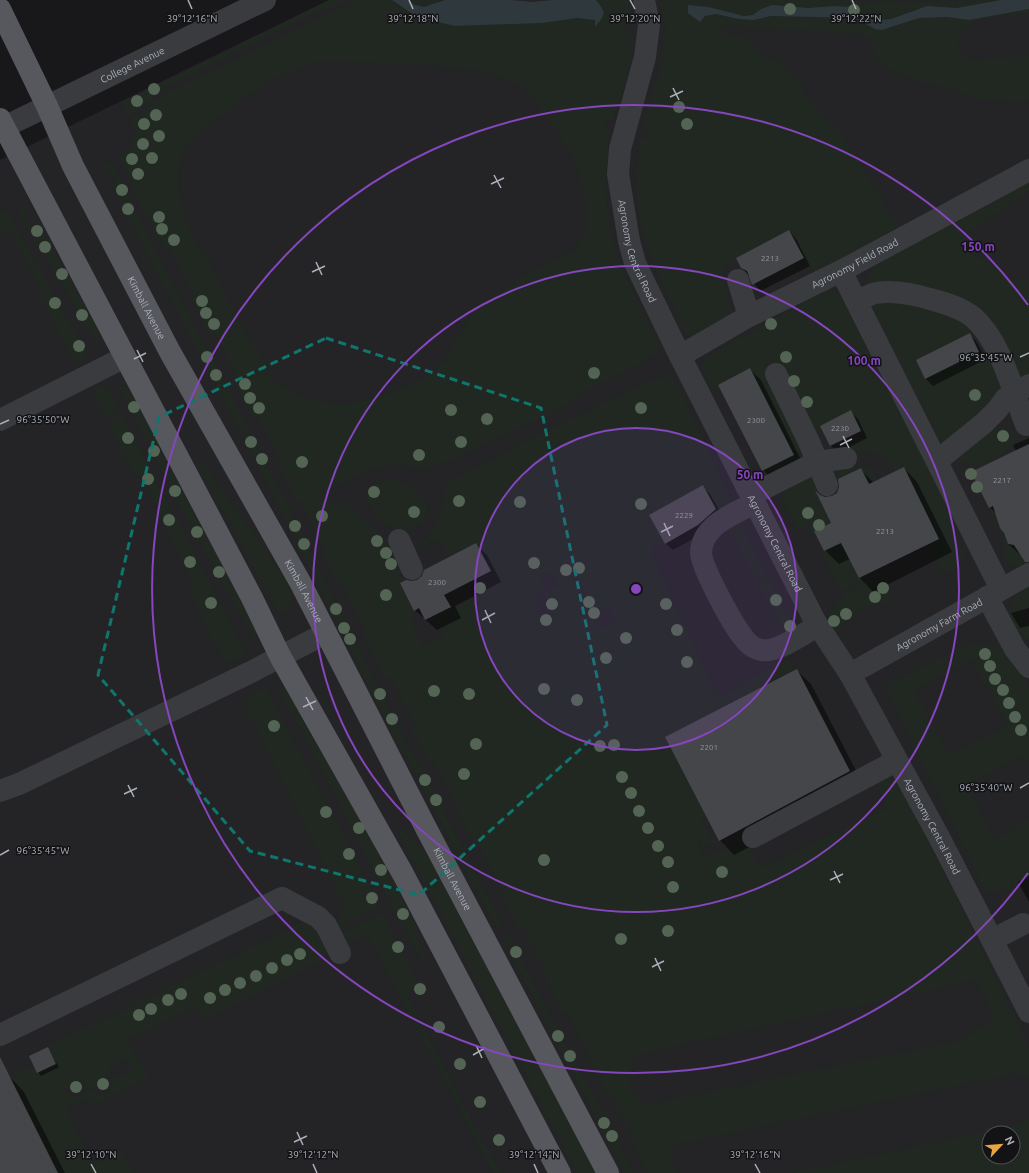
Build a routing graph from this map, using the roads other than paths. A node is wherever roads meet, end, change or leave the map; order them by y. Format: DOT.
graph roads {
  1 [pos="265,0"];
  2 [pos="644,0"];
  3 [pos="0,9"];
  4 [pos="47,106"];
  5 [pos="1,125"];
  6 [pos="1029,170"];
  7 [pos="841,271"];
  8 [pos="738,280"];
  9 [pos="856,301"];
  10 [pos="749,316"];
  11 [pos="680,356"];
  12 [pos="125,357"];
  13 [pos="776,374"];
  14 [pos="1021,389"];
  15 [pos="0,420"];
  16 [pos="1026,424"];
  17 [pos="818,448"];
  18 [pos="846,458"];
  19 [pos="937,461"];
  20 [pos="827,485"];
  21 [pos="753,499"];
  22 [pos="399,540"];
  23 [pos="412,569"];
  24 [pos="1029,574"];
  25 [pos="994,593"];
  26 [pos="818,626"];
  27 [pos="326,633"];
  28 [pos="280,656"];
  29 [pos="1029,667"];
  30 [pos="850,674"];
  31 [pos="896,761"];
  32 [pos="0,791"];
  33 [pos="753,837"];
  34 [pos="1023,924"];
  35 [pos="992,940"];
  36 [pos="340,953"];
  37 [pos="1029,1012"];
  38 [pos="0,1035"];
  39 [pos="560,1173"];
  40 [pos="608,1173"];
  1 -- 4 [label="street, College Avenue"];
  2 -- 11 [label="street, Agronomy Central Road"];
  3 -- 4 [label="main road, Kimball Avenue"];
  4 -- 5 [label="street, College Avenue"];
  4 -- 27 [label="main road, Kimball Avenue"];
  5 -- 12 [label="main road"];
  6 -- 7 [label="street, Agronomy Field Road"];
  7 -- 9 [label="street"];
  7 -- 10 [label="street, Agronomy Field Road"];
  8 -- 10 [label="street"];
  9 -- 14 [label="street"];
  9 -- 19 [label="street"];
  10 -- 11 [label="street, Agronomy Field Road"];
  11 -- 21 [label="street, Agronomy Central Road"];
  12 -- 15 [label="street"];
  12 -- 28 [label="main road"];
  13 -- 17 [label="street"];
  14 -- 16 [label="street"];
  14 -- 19 [label="street"];
  17 -- 18 [label="street"];
  17 -- 20 [label="street"];
  17 -- 21 [label="street"];
  19 -- 25 [label="street"];
  21 -- 26 [label="street, Agronomy Central Road"];
  21 -- 26 [label="street"];
  22 -- 23 [label="street"];
  24 -- 25 [label="street, Agronomy Farm Road"];
  25 -- 29 [label="street"];
  25 -- 30 [label="street, Agronomy Farm Road"];
  26 -- 30 [label="street, Agronomy Central Road"];
  27 -- 28 [label="street"];
  27 -- 40 [label="main road, Kimball Avenue"];
  28 -- 32 [label="street"];
  28 -- 39 [label="main road"];
  30 -- 31 [label="street, Agronomy Central Road"];
  31 -- 33 [label="street"];
  31 -- 35 [label="street, Agronomy Central Road"];
  34 -- 35 [label="street"];
  35 -- 37 [label="street, Agronomy Central Road"];
  36 -- 38 [label="street"];
}
